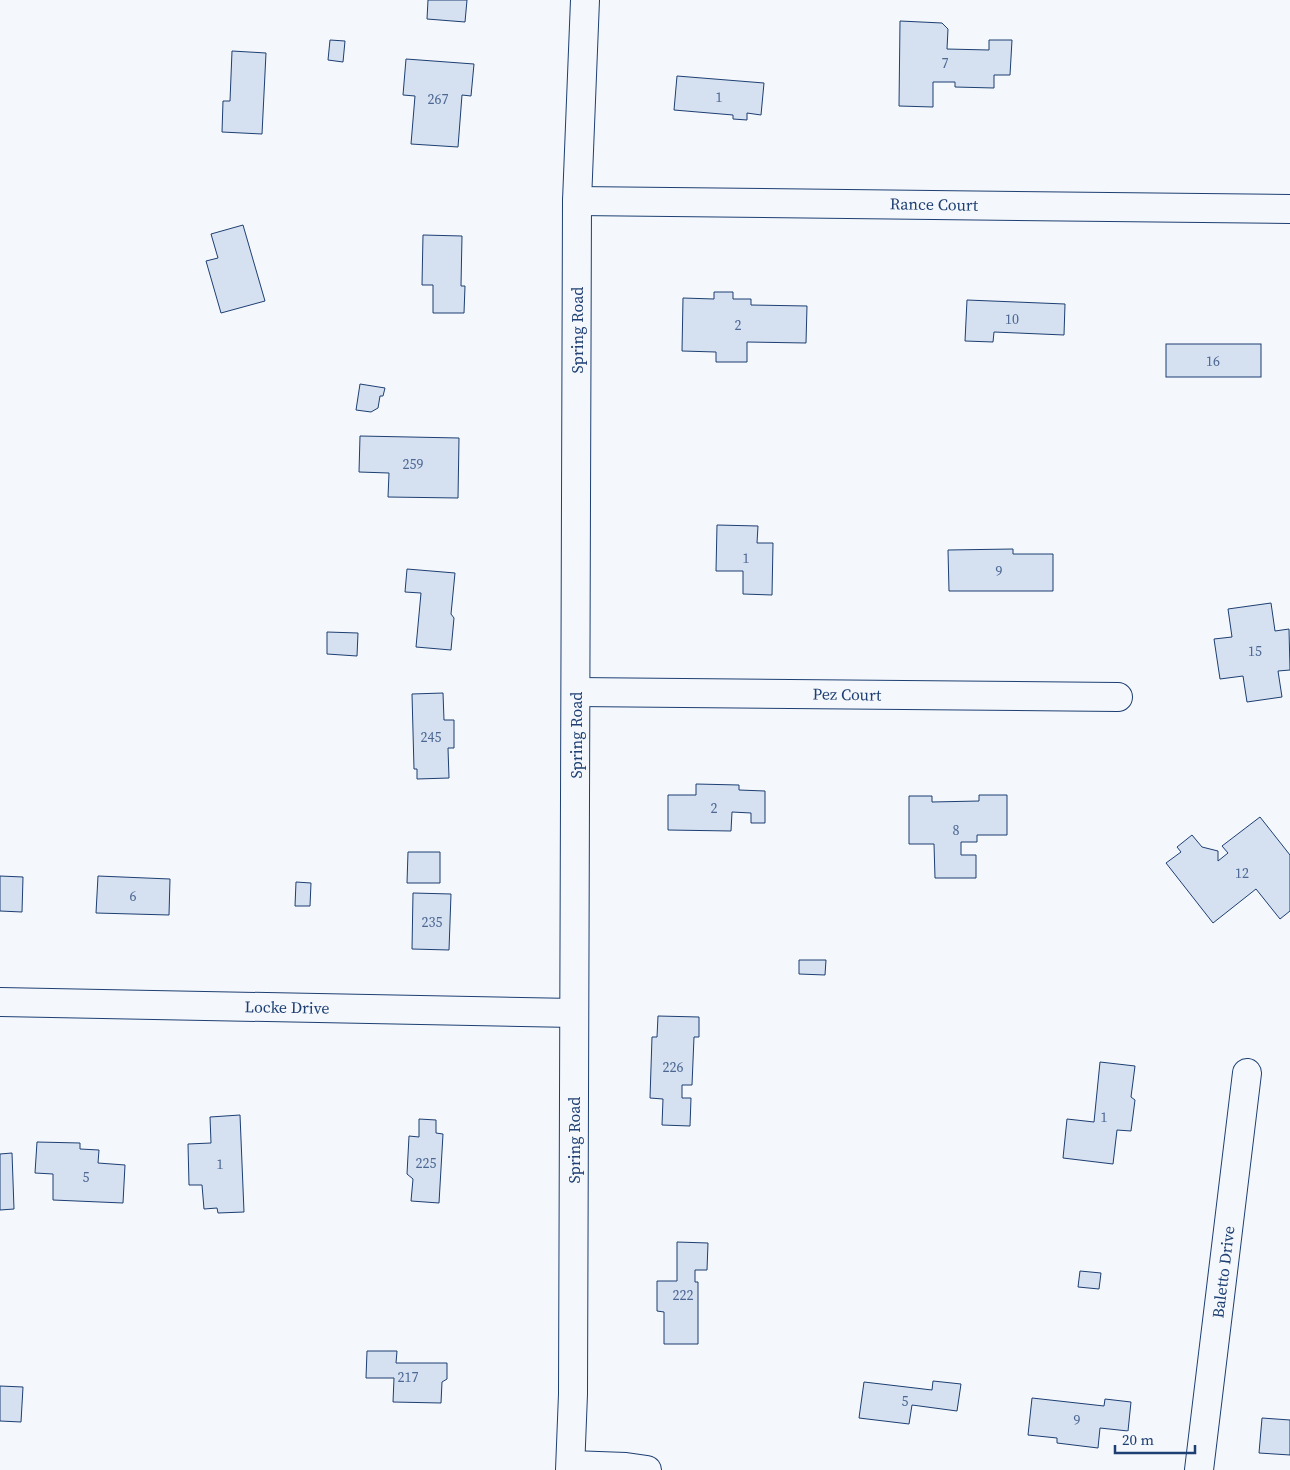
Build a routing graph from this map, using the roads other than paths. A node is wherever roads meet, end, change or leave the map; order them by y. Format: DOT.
graph roads {
  1 [pos="585,0"];
  2 [pos="577,200"];
  3 [pos="1290,208"];
  4 [pos="576,692"];
  5 [pos="1118,697"];
  6 [pos="0,1002"];
  7 [pos="574,1014"];
  8 [pos="1247,1073"];
  9 [pos="570,1467"];
  10 [pos="647,1470"];
  11 [pos="1199,1470"];
  1 -- 2 [label="street, Spring Road"];
  2 -- 3 [label="street, Rance Court"];
  2 -- 4 [label="street, Spring Road"];
  4 -- 5 [label="street, Pez Court"];
  4 -- 7 [label="street, Spring Road"];
  6 -- 7 [label="street, Locke Drive"];
  7 -- 9 [label="street, Spring Road"];
  8 -- 11 [label="street, Baletto Drive"];
  9 -- 10 [label="street"];
}
